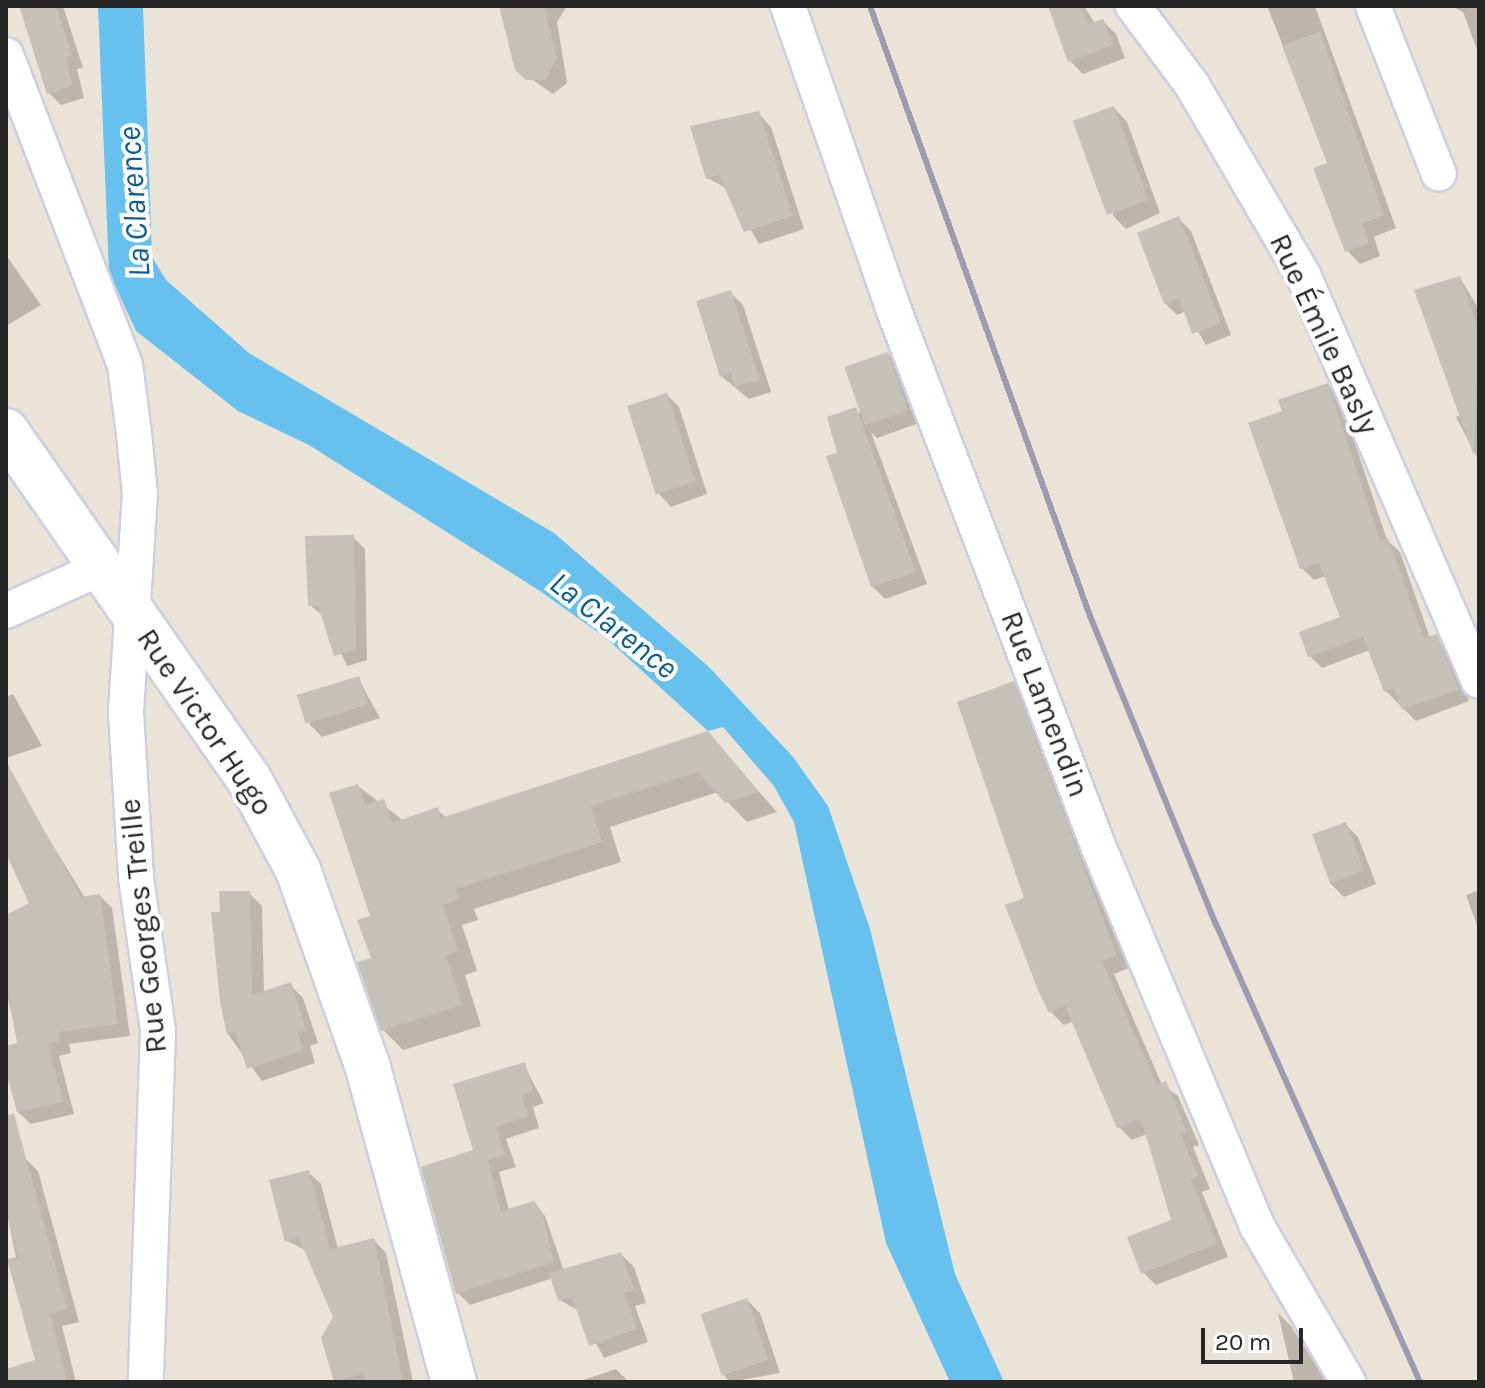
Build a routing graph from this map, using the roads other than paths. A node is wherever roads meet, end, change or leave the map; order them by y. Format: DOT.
graph roads {
  1 [pos="788,6"];
  2 [pos="1133,6"];
  3 [pos="1373,6"];
  4 [pos="6,55"];
  5 [pos="1439,174"];
  6 [pos="6,431"];
  7 [pos="99,569"];
  8 [pos="6,611"];
  9 [pos="133,614"];
  10 [pos="1479,681"];
  11 [pos="146,1382"];
  12 [pos="454,1382"];
  13 [pos="1348,1382"];
  1 -- 13 [label="street, Rue Lamendin"];
  2 -- 10 [label="street, Rue Émile Basly"];
  3 -- 5 [label="street"];
  4 -- 9 [label="street, Rue Victor Hugo"];
  6 -- 7 [label="main road"];
  7 -- 8 [label="street"];
  7 -- 9 [label="main road"];
  9 -- 11 [label="street, Rue Georges Treille"];
  9 -- 12 [label="main road, Rue Victor Hugo"];
}
